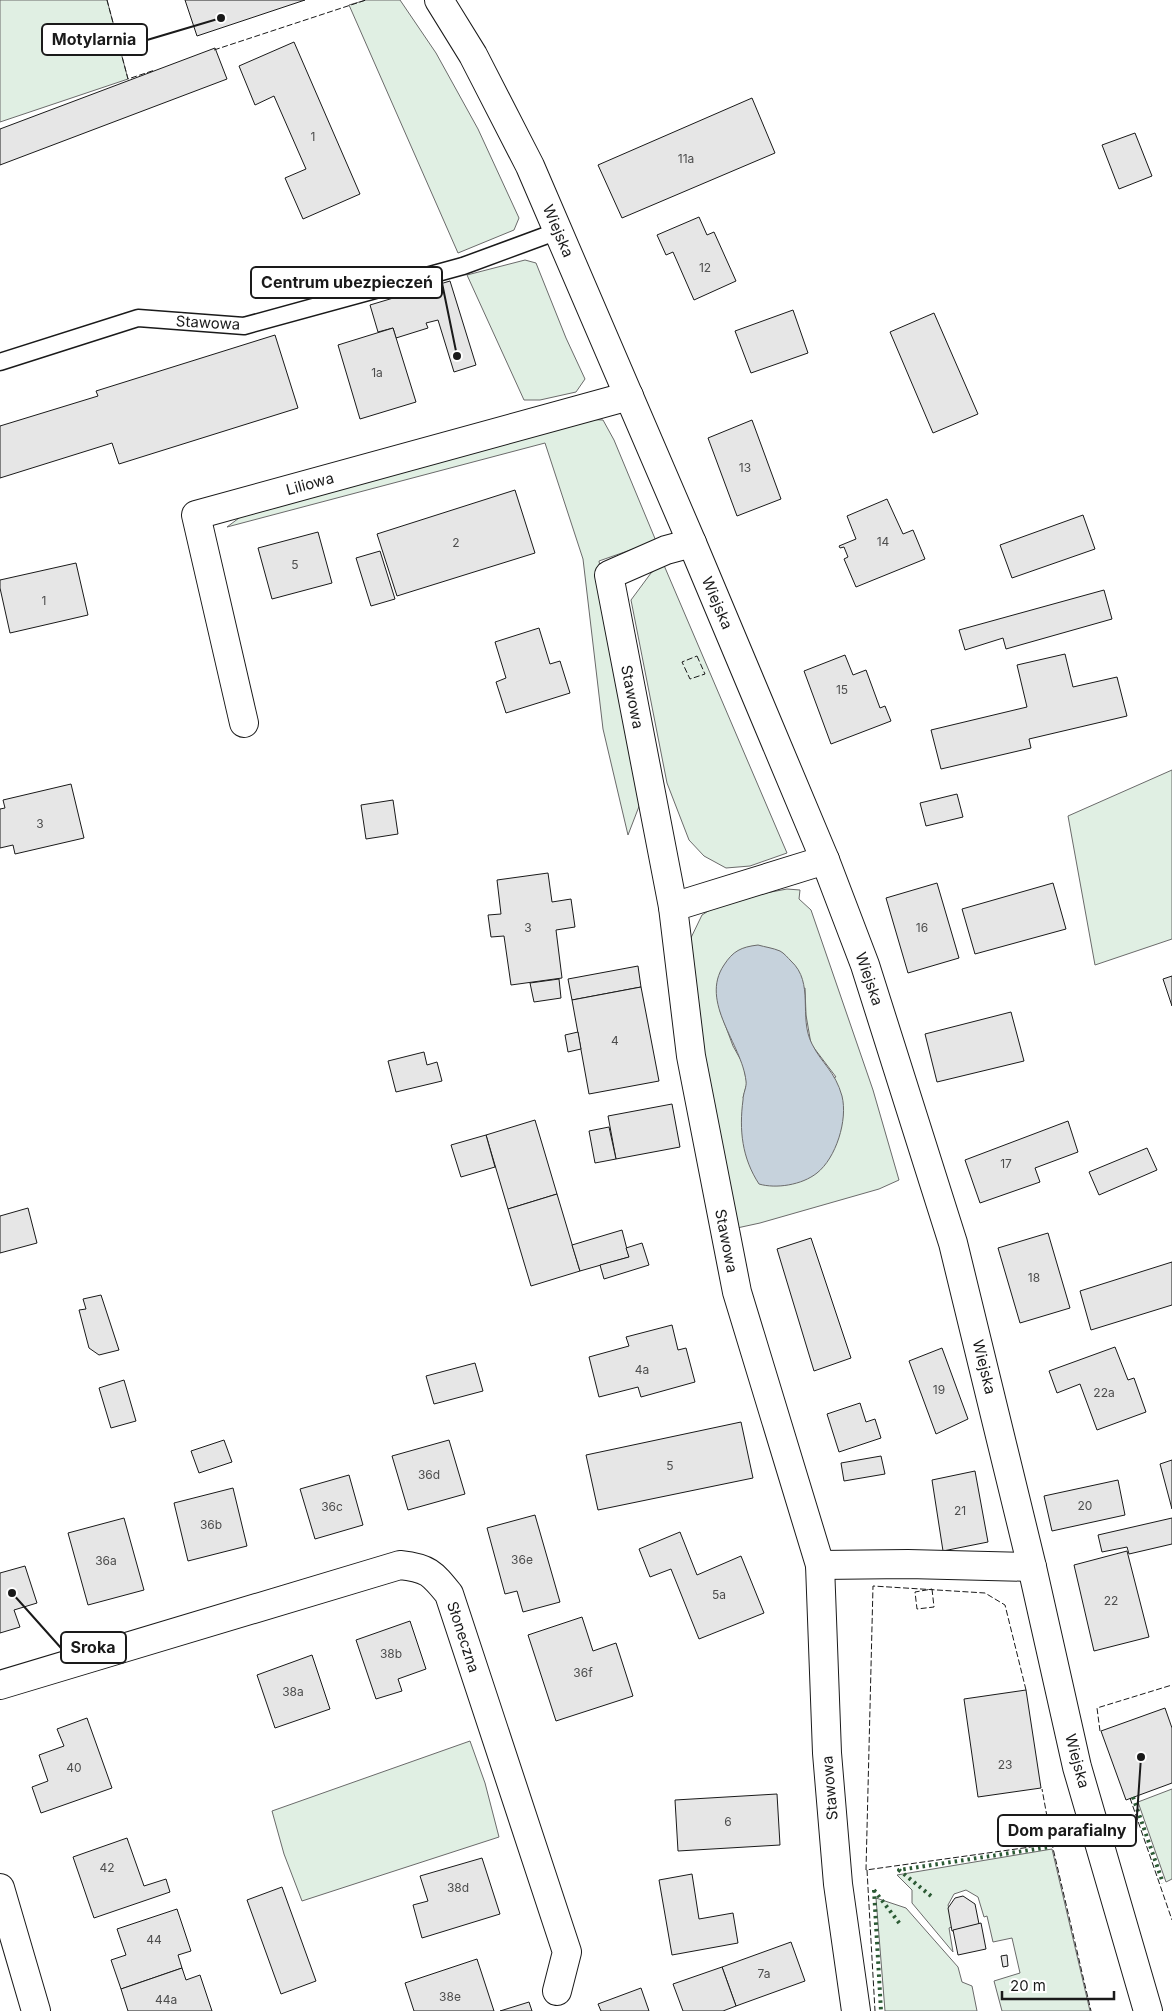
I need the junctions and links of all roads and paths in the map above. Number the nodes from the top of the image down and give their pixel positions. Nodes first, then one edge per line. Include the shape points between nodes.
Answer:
1 (439, 0) edge
2 (558, 231) junction
3 (0, 362) edge
4 (629, 396) junction
5 (692, 543) junction
6 (244, 722) dead end
7 (825, 860) junction
8 (673, 907) junction
9 (820, 1565) junction
10 (1032, 1567) junction
11 (0, 1685) edge
12 (0, 1888) edge
13 (557, 1991) dead end
14 (36, 2011) edge
15 (856, 2011) edge
16 (1148, 2011) edge

1 - 2 street, Wiejska via 473,54 530,166
2 - 3 lane, Stawowa via 463,266 244,326 138,318
2 - 4 street, Wiejska
4 - 5 street, Wiejska
4 - 6 street, Liliowa via 196,515
5 - 7 street, Wiejska
5 - 8 street, Stawowa via 666,550 608,575
7 - 8 street
7 - 10 street, Wiejska via 865,965 953,1243
8 - 9 street, Stawowa via 691,1056 737,1292
9 - 10 street
9 - 15 street, Stawowa via 828,1763 838,1884
10 - 16 street, Wiejska via 1077,1768
11 - 13 street, Słoneczna via 391,1567 419,1567 435,1576 449,1594 567,1952
12 - 14 street

